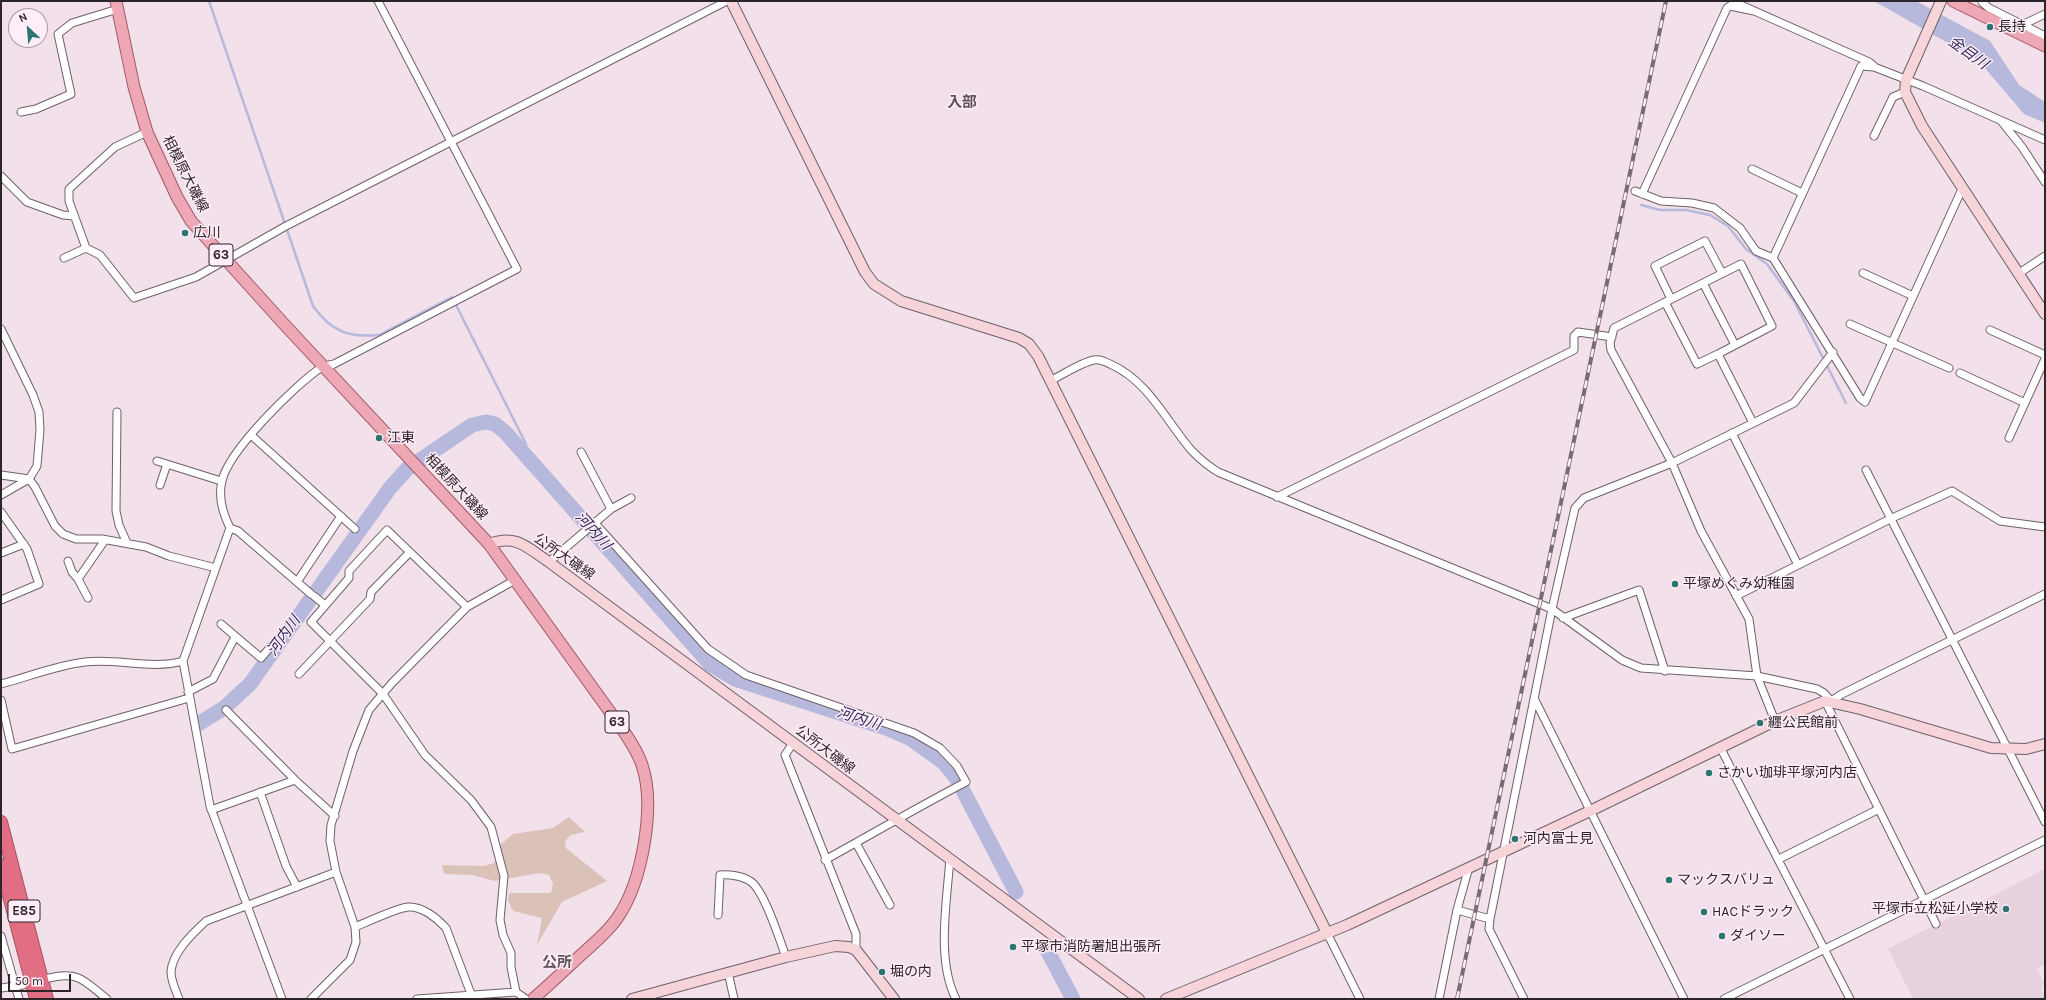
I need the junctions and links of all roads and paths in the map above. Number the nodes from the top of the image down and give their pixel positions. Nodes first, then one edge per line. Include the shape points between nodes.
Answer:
1 (378, 1) edge
2 (727, 1) edge
3 (731, 1) edge
4 (1732, 1) edge
5 (1941, 1) edge
6 (1952, 1) edge
7 (1983, 1) edge
8 (117, 5) edge
9 (1754, 11) junction
10 (2045, 14) edge
11 (2022, 25) junction
12 (2045, 36) edge
13 (2045, 46) edge
14 (1876, 67) junction
15 (1908, 77) junction
16 (1905, 92) junction
17 (21, 112) dead end
18 (2000, 120) junction
19 (147, 132) junction
20 (1874, 136) dead end
21 (2045, 140) edge
22 (451, 142) junction
23 (1752, 169) dead end
24 (1, 176) edge
25 (2045, 182) edge
26 (1962, 189) junction
27 (1802, 193) junction
28 (74, 216) junction
29 (86, 248) junction
30 (2045, 256) edge
31 (64, 258) dead end
32 (1773, 258) junction
33 (225, 260) junction
34 (1722, 273) junction
35 (1863, 273) dead end
36 (2018, 274) junction
37 (1703, 283) junction
38 (1913, 296) junction
39 (1668, 301) junction
40 (2045, 314) edge
41 (1850, 324) dead end
42 (1, 329) edge
43 (1990, 330) dead end
44 (1612, 337) junction
45 (4, 342) edge
46 (1892, 342) junction
47 (1735, 345) junction
48 (1833, 352) junction
49 (1718, 354) junction
50 (2045, 354) edge
51 (2045, 359) edge
52 (324, 366) junction
53 (1949, 368) dead end
54 (1960, 373) dead end
55 (1050, 381) junction
56 (2025, 403) junction
57 (117, 412) dead end
58 (1753, 423) junction
59 (1732, 433) junction
60 (251, 436) junction
61 (2009, 438) dead end
62 (581, 452) dead end
63 (157, 461) dead end
64 (1672, 463) junction
65 (167, 464) junction
66 (1866, 470) dead end
67 (1, 475) edge
68 (29, 479) junction
69 (221, 481) junction
70 (160, 485) dead end
71 (1, 495) edge
72 (1277, 497) junction
73 (631, 498) dead end
74 (611, 509) junction
75 (1, 512) edge
76 (341, 516) junction
77 (1890, 518) junction
78 (592, 525) junction
79 (2045, 527) edge
80 (230, 528) junction
81 (355, 530) dead end
82 (105, 540) junction
83 (127, 543) junction
84 (24, 544) junction
85 (489, 544) junction
86 (410, 552) junction
87 (1, 553) edge
88 (68, 561) dead end
89 (549, 562) junction
90 (1798, 565) junction
91 (216, 568) junction
92 (78, 579) junction
93 (515, 580) junction
94 (297, 582) junction
95 (2045, 594) edge
96 (1736, 596) junction
97 (88, 598) dead end
98 (1, 600) edge
99 (325, 605) junction
100 (466, 607) junction
101 (1552, 609) junction
102 (1563, 618) junction
103 (221, 624) dead end
104 (235, 636) junction
105 (1953, 638) junction
106 (330, 641) junction
107 (272, 646) dead end
108 (183, 661) junction
109 (1664, 671) junction
110 (299, 674) dead end
111 (1757, 676) junction
112 (1, 684) edge
113 (383, 694) junction
114 (189, 695) junction
115 (1, 700) edge
116 (1535, 700) junction
117 (1828, 701) junction
118 (226, 710) dead end
119 (1775, 721) junction
120 (793, 743) junction
121 (2045, 744) edge
122 (1721, 749) junction
123 (2008, 749) junction
124 (295, 780) junction
125 (260, 792) junction
126 (1879, 809) junction
127 (211, 810) junction
128 (1590, 812) junction
129 (335, 816) junction
130 (897, 821) junction
131 (1, 822) edge
132 (2045, 822) edge
133 (2045, 840) edge
134 (856, 843) junction
135 (1504, 851) junction
136 (950, 858) junction
137 (1779, 859) junction
138 (825, 860) junction
139 (1, 865) edge
140 (1469, 867) junction
141 (336, 872) junction
142 (297, 887) junction
143 (1924, 900) junction
144 (890, 905) dead end
145 (246, 906) junction
146 (1457, 910) junction
147 (718, 915) dead end
148 (1490, 919) junction
149 (1936, 924) dead end
150 (355, 927) junction
151 (1327, 933) junction
152 (1, 936) edge
153 (1825, 949) junction
154 (856, 950) junction
155 (786, 957) junction
156 (728, 972) junction
157 (49, 978) dead end
158 (19, 986) junction
159 (1, 988) edge
160 (516, 992) junction
161 (471, 994) junction
162 (19, 999) edge
163 (36, 999) edge
164 (47, 999) edge
165 (107, 999) edge
166 (179, 999) edge
167 (282, 999) edge
168 (311, 999) edge
169 (417, 999) edge
170 (526, 999) edge
171 (533, 999) edge
172 (632, 999) edge
173 (734, 999) edge
174 (894, 999) edge
175 (956, 999) edge
176 (1139, 999) edge
177 (1166, 999) edge
178 (1360, 999) edge
179 (1439, 999) edge
180 (1524, 999) edge
181 (1684, 999) edge
182 (1724, 999) edge
183 (1850, 999) edge

1 - 22 street
2 - 22 street
3 - 55 street via 865,272 874,284 901,301 1019,338 1029,344 1038,356
4 - 9 street
5 - 15 street
6 - 13 main road
7 - 11 street via 1989,8
8 - 17 street via 72,23 58,34 70,94 36,109
8 - 19 main road, 相模原大磯線 / 63 via 134,87
9 - 14 street via 1818,38
9 - 32 street via 1730,6 1727,8 1639,193 1661,201 1692,203 1714,208 1740,228 1756,251
10 - 11 street
11 - 12 street
14 - 15 street
14 - 27 street via 1861,66
15 - 16 street
15 - 18 street
16 - 20 street via 1893,97
16 - 26 street via 1922,126
18 - 21 street
18 - 25 street
19 - 28 street via 115,148 69,189 69,201
19 - 33 main road, 相模原大磯線 / 63 via 191,221
22 - 33 street
22 - 52 street via 517,269 334,364
23 - 27 street
24 - 28 street via 27,202 63,215
26 - 36 street
26 - 38 street
27 - 32 street
28 - 29 street
29 - 31 street
29 - 33 street via 100,255 134,298 196,277
30 - 36 street
32 - 48 street
33 - 52 main road, 相模原大磯線 / 63
34 - 37 street
34 - 39 street via 1705,242 1655,266
34 - 47 street via 1741,264 1772,326
35 - 38 street
36 - 40 street
37 - 39 street
37 - 47 street
38 - 46 street
39 - 44 street via 1614,328
39 - 49 street via 1697,364
41 - 46 street
42 - 45 street
43 - 50 street
44 - 64 street via 1611,350
44 - 72 street via 1578,332 1574,336 1574,350
45 - 68 street via 39,412 37,466
46 - 48 street via 1865,402 1860,398
46 - 53 street
47 - 49 street
48 - 58 street via 1794,403
49 - 58 street
51 - 56 street
52 - 60 street via 295,389
52 - 85 main road, 相模原大磯線 / 63
54 - 56 street
55 - 72 street via 1094,360 1102,360 1115,366 1133,376 1146,389 1192,450 1205,463 1218,472
55 - 151 street
56 - 61 street
57 - 83 street via 116,511
58 - 59 street
59 - 64 street
59 - 90 street
60 - 69 street via 228,464
60 - 76 street
62 - 74 street
63 - 65 street
64 - 96 street via 1701,531
64 - 101 street via 1584,498 1575,508
65 - 69 street
65 - 70 street
66 - 77 street
67 - 68 street
68 - 71 street
68 - 82 street via 55,526 63,534 76,539
69 - 80 street via 223,513
72 - 101 street
73 - 74 street
74 - 78 street
75 - 84 street
76 - 81 street
76 - 94 street
77 - 79 street via 1952,491 2000,521
77 - 90 street
77 - 105 street
78 - 89 street
78 - 130 street via 708,649 730,665 746,675 914,733 940,748 957,766 966,782
80 - 91 street
80 - 94 street via 238,531
82 - 83 street
82 - 92 street
83 - 91 street
84 - 87 street
84 - 98 street via 40,584
85 - 89 street, 公所大磯線 via 509,540 524,545
85 - 93 main road, 相模原大磯線 / 63
86 - 99 street via 387,530 349,571 349,578
86 - 100 street
86 - 106 street via 371,592 370,599
88 - 92 street
89 - 120 street, 公所大磯線
90 - 96 street
91 - 108 street
92 - 97 street
93 - 100 street
93 - 171 main road, 相模原大磯線 / 63 via 634,747 642,766 648,793 647,820 638,873 627,902 618,918 603,935
94 - 99 street
95 - 105 street
96 - 111 street via 1749,620
99 - 106 street via 311,622
100 - 113 street
101 - 102 street
101 - 116 street
102 - 109 street via 1622,660 1641,668
102 - 109 street via 1638,590
103 - 104 street
104 - 107 street via 261,658
104 - 114 street via 213,679
105 - 117 street
105 - 123 street
106 - 110 street
106 - 113 street
108 - 112 street via 171,664 84,662
108 - 114 street
109 - 111 street
111 - 117 street via 1817,689 1824,693
111 - 119 street
113 - 129 street via 369,710 353,751
113 - 160 street via 425,755 471,800 491,827 504,876 500,920 502,935 511,953
114 - 115 street via 12,749
114 - 127 street
116 - 128 street
116 - 135 street
117 - 119 street
117 - 123 street via 1991,748
117 - 126 street
118 - 124 street
119 - 122 street
120 - 130 street, 公所大磯線
120 - 138 street via 785,755
121 - 123 street via 2026,749
122 - 128 street
122 - 137 street
123 - 132 street
124 - 125 street
124 - 129 street
125 - 127 street
125 - 142 street via 286,866
126 - 137 street
126 - 143 street
127 - 145 street
128 - 135 street
128 - 181 street
129 - 141 street via 331,825 330,841
130 - 134 street
130 - 136 street, 公所大磯線
131 - 164 highway, E85
133 - 143 street
134 - 138 street
134 - 144 street
135 - 140 street
135 - 148 street
136 - 175 street via 946,957 948,979
136 - 176 street, 公所大磯線
137 - 153 street
138 - 154 street via 856,934
139 - 163 highway, E85
140 - 146 street
140 - 151 street
141 - 142 street
141 - 150 street
142 - 145 street
143 - 149 street
143 - 153 street
145 - 166 street via 206,921 176,956 171,972
145 - 167 street
146 - 148 street
146 - 179 street
147 - 155 street via 720,875 727,874 751,881 766,904
148 - 180 street via 1489,929
150 - 161 street via 407,907 417,908 438,919 446,928
150 - 168 street via 356,942 350,960
151 - 177 street
151 - 178 street
152 - 158 street
153 - 182 street
153 - 183 street
154 - 155 street via 835,946
154 - 174 street
155 - 156 street
156 - 172 street
156 - 173 street
157 - 165 street via 64,974 76,975
158 - 159 street
158 - 162 street
160 - 161 street
160 - 170 street
161 - 169 street

